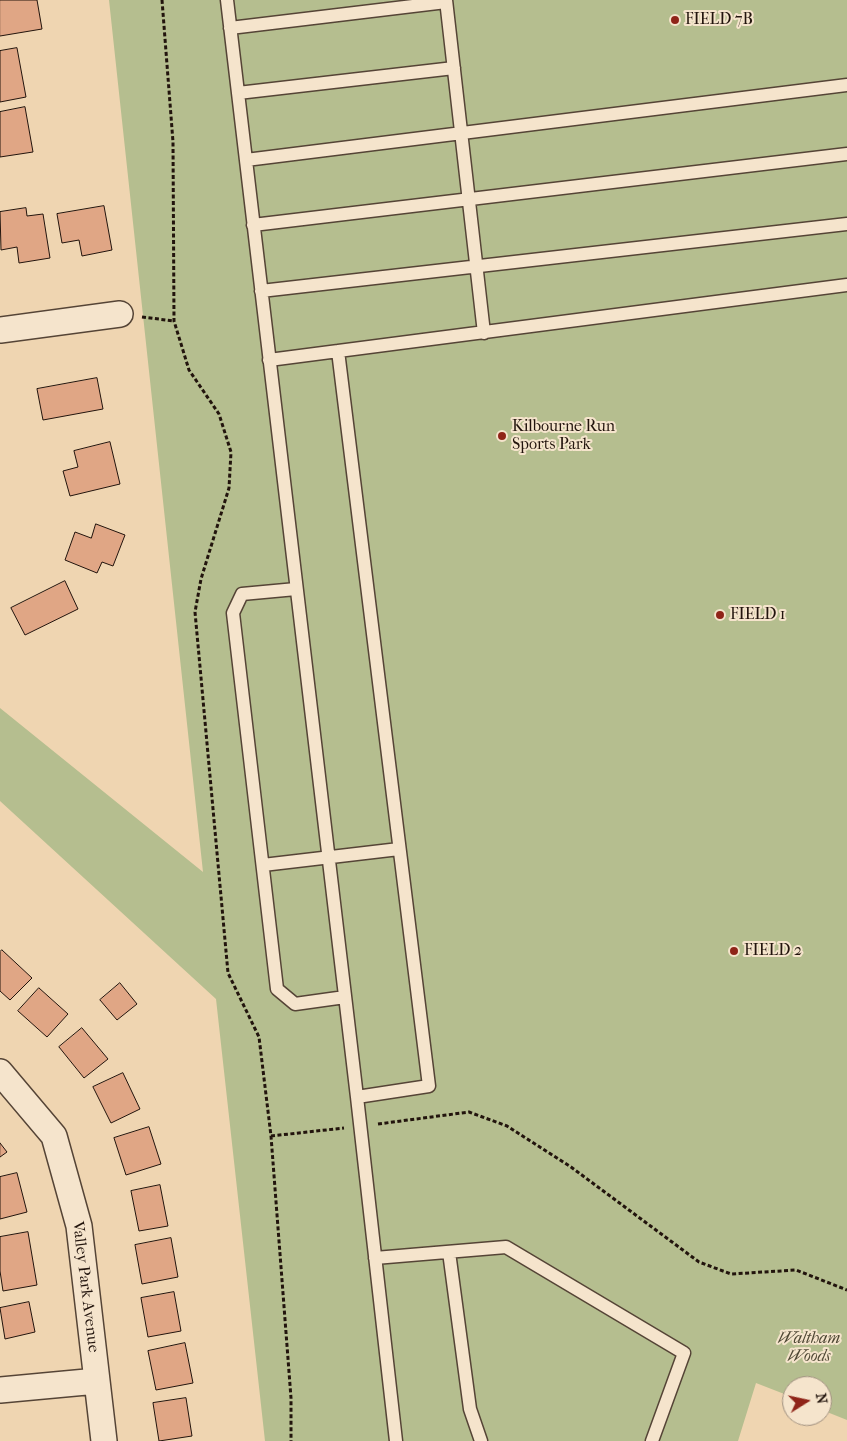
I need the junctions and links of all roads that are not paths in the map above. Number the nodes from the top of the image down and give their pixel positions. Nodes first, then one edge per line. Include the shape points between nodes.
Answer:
1 (227, 0) edge
2 (446, 1) edge
3 (230, 28) junction
4 (454, 68) junction
5 (847, 85) edge
6 (238, 93) junction
7 (462, 132) junction
8 (847, 154) edge
9 (246, 160) junction
10 (470, 199) junction
11 (847, 224) edge
12 (253, 225) junction
13 (477, 266) junction
14 (847, 286) edge
15 (261, 291) junction
16 (120, 314) road end
17 (0, 330) edge
18 (484, 333) junction
19 (338, 351) junction
20 (269, 360) junction
21 (296, 588) junction
22 (399, 849) junction
23 (328, 858) junction
24 (263, 865) junction
25 (345, 997) junction
26 (0, 1072) edge
27 (357, 1097) junction
28 (449, 1252) junction
29 (375, 1258) junction
30 (97, 1381) junction
31 (0, 1390) edge
32 (104, 1441) edge
33 (396, 1441) edge
34 (481, 1441) edge
35 (652, 1441) edge

1 - 3 lane
2 - 3 lane
2 - 4 lane
3 - 6 lane
4 - 6 lane
4 - 7 lane
5 - 7 lane
6 - 9 lane
7 - 9 lane
7 - 10 lane
8 - 10 lane
9 - 12 lane
10 - 12 lane
10 - 13 lane
11 - 13 lane
12 - 15 lane
13 - 15 lane
13 - 18 lane
14 - 18 lane
15 - 20 lane
16 - 17 street
18 - 19 lane
19 - 20 lane
19 - 22 lane
20 - 21 lane
21 - 23 lane
21 - 24 lane via 242,594 233,613
22 - 23 lane
22 - 27 lane via 429,1086
23 - 24 lane
23 - 25 lane
24 - 25 lane via 277,989 295,1004
25 - 27 lane
26 - 30 street, Valley Park Avenue via 54,1136 79,1226
27 - 29 lane
28 - 29 lane
28 - 34 lane via 470,1410
28 - 35 lane via 506,1247 684,1353
29 - 33 lane
30 - 31 street
30 - 32 street, Valley Park Avenue

